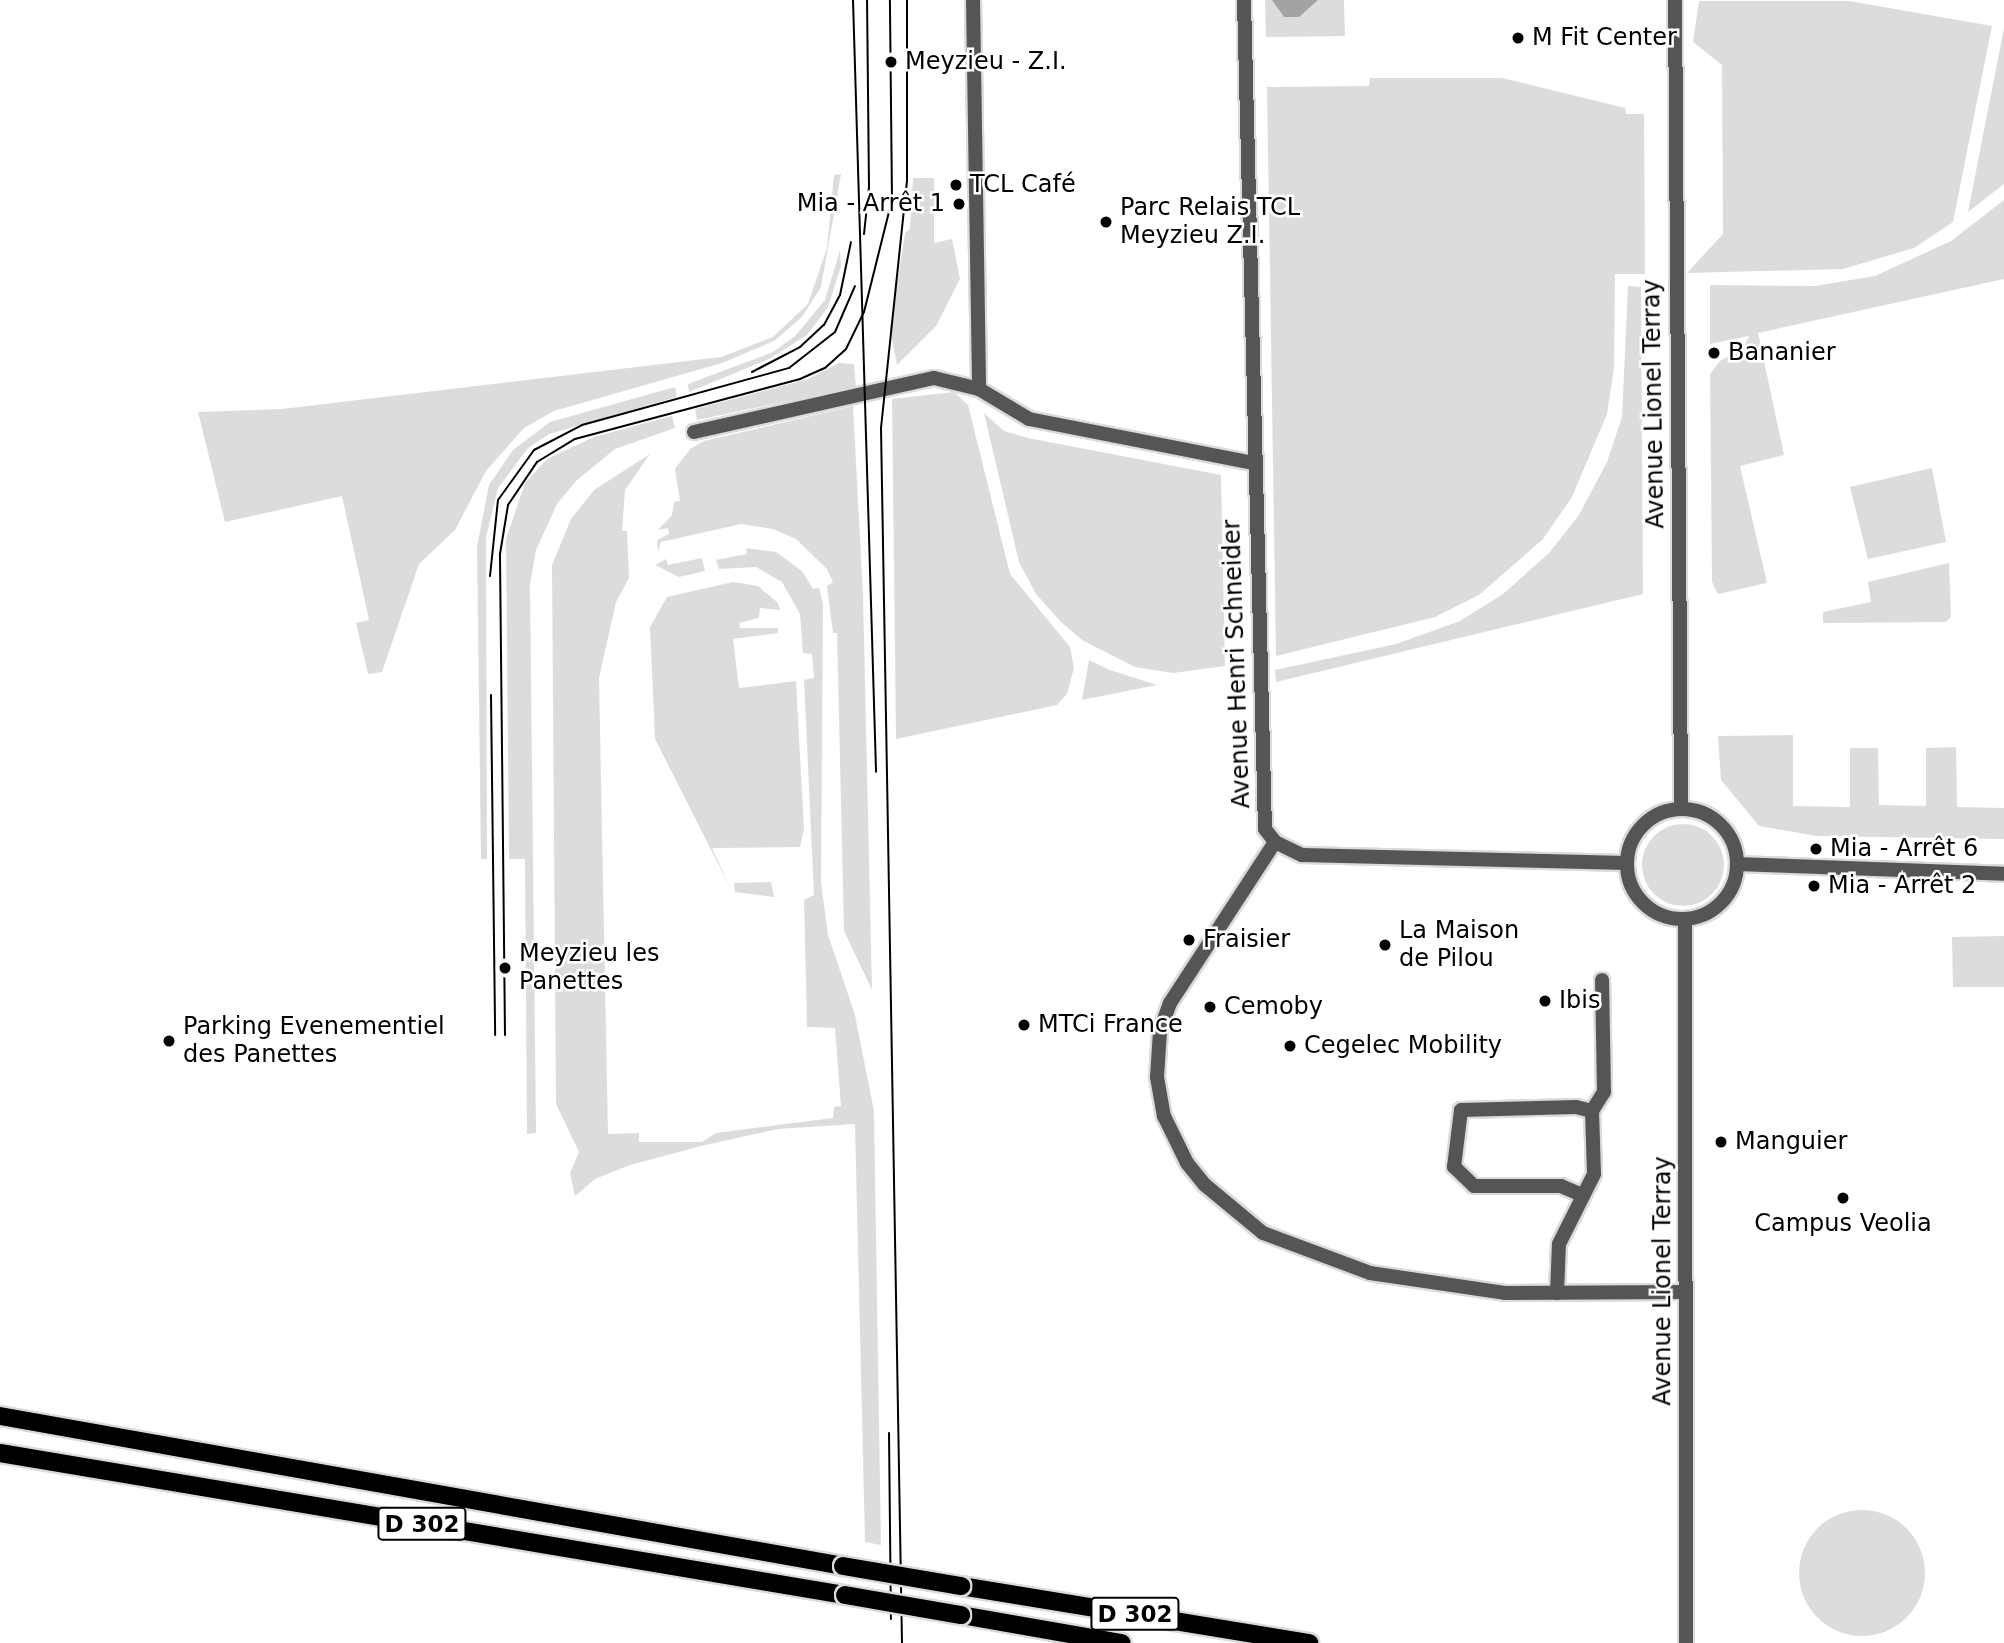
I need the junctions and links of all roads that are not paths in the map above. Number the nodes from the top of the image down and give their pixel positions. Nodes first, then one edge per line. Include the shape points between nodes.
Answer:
1 (973, 0) edge
2 (1244, 0) edge
3 (1675, 0) edge
4 (979, 389) junction
5 (694, 432) dead end
6 (1253, 463) junction
7 (1681, 808) junction
8 (1275, 842) junction
9 (1626, 863) junction
10 (1737, 864) junction
11 (2004, 874) edge
12 (1685, 920) junction
13 (1602, 980) dead end
14 (1592, 1111) junction
15 (1582, 1195) junction
16 (1686, 1292) junction
17 (1557, 1293) junction
18 (0, 1416) edge
19 (0, 1453) edge
20 (1122, 1643) edge
21 (1309, 1643) edge
22 (1686, 1643) edge

1 - 4 street
2 - 6 street, Avenue Henri Schneider
3 - 7 street, Avenue Lionel Terray
4 - 5 street via 934,379
4 - 6 street via 1029,419
6 - 8 street, Avenue Henri Schneider via 1261,797 1265,829
7 - 9 street via 1657,815 1638,830
7 - 10 street via 1715,819 1727,832
8 - 9 street via 1303,855
8 - 17 street via 1170,1003 1160,1031 1157,1077 1164,1116 1187,1163 1233,1212 1263,1233 1328,1261 1417,1282
9 - 12 street via 1637,897 1650,910
10 - 11 street
10 - 12 street via 1727,897 1701,916
12 - 16 street, Avenue Lionel Terray
13 - 14 street via 1604,1092
14 - 15 street via 1594,1174
14 - 15 street via 1576,1107 1461,1110 1454,1167 1474,1186 1561,1186
15 - 17 street via 1559,1244
16 - 17 street
16 - 22 street, Avenue Lionel Terray
18 - 21 main road, D 302, bridge via 843,1566
19 - 20 main road, D 302, bridge

